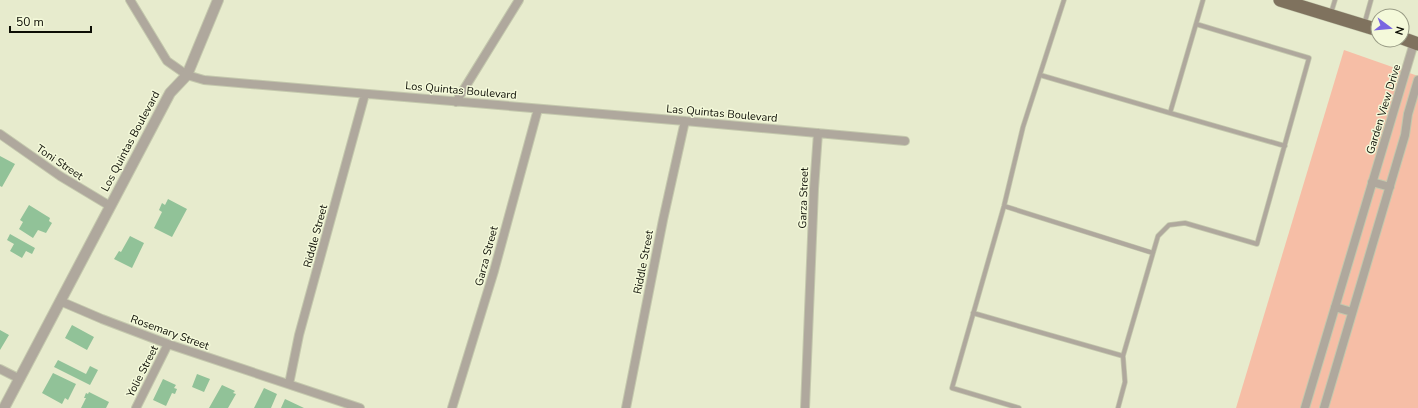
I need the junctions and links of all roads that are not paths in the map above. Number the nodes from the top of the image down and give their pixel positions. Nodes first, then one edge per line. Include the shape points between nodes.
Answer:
1 (130, 0) edge
2 (218, 0) edge
3 (519, 0) edge
4 (1064, 0) edge
5 (1203, 0) edge
6 (1280, 0) edge
7 (1335, 0) edge
8 (1371, 0) edge
9 (1331, 15) junction
10 (1196, 24) junction
11 (1364, 25) junction
12 (1370, 27) edge
13 (1416, 44) edge
14 (187, 75) junction
15 (1040, 75) junction
16 (1418, 80) edge
17 (365, 94) junction
18 (456, 102) junction
19 (538, 109) junction
20 (1170, 113) junction
21 (685, 121) junction
22 (818, 133) junction
23 (0, 134) edge
24 (904, 141) dead end
25 (1285, 146) junction
26 (1372, 182) junction
27 (1390, 187) junction
28 (110, 206) junction
29 (1004, 206) junction
30 (1153, 253) junction
31 (60, 301) junction
32 (1335, 307) junction
33 (1352, 312) junction
34 (973, 313) junction
35 (168, 344) junction
36 (1124, 356) junction
37 (0, 369) edge
38 (20, 379) junction
39 (289, 384) junction
40 (338, 405) edge
41 (4, 408) edge
42 (136, 408) edge
43 (360, 408) edge
44 (452, 408) edge
45 (626, 408) edge
46 (805, 408) edge
47 (1019, 408) edge
48 (1118, 408) edge
49 (1305, 408) edge
50 (1324, 408) edge

1 - 14 street via 167,61
2 - 14 street
3 - 18 street
4 - 15 lane
5 - 10 lane
6 - 9 main road
7 - 9 lane
8 - 11 lane
9 - 11 main road
10 - 20 lane
10 - 25 lane via 1310,58
11 - 12 main road
13 - 26 street, Garden View Drive
14 - 17 street, Los Quintas Boulevard via 204,80
14 - 28 street, Los Quintas Boulevard via 170,93
15 - 20 lane
15 - 29 lane via 1023,127
16 - 27 street
17 - 18 street, Los Quintas Boulevard
17 - 39 street, Riddle Street
18 - 19 street, Los Quintas Boulevard
19 - 21 street, Las Quintas Boulevard
19 - 44 street, Garza Street via 494,271
20 - 25 lane
21 - 22 street, Las Quintas Boulevard
21 - 45 street, Riddle Street via 662,220
22 - 24 street, Las Quintas Boulevard
22 - 46 street, Garza Street
23 - 28 street, Toni Street via 60,176
25 - 30 lane via 1257,244 1185,223 1169,225 1158,236
26 - 27 street
26 - 32 street, Garden View Drive
27 - 33 street
28 - 31 street, Los Quintas Boulevard
29 - 30 lane
29 - 34 lane
30 - 36 lane
31 - 35 street, Rosemary Street
31 - 38 street, Los Quintas Boulevard
32 - 33 street
32 - 49 street, Garden View Drive
33 - 50 street
34 - 36 lane
34 - 47 lane via 952,388
35 - 39 street, Rosemary Street
35 - 42 street, Yolie Street
36 - 48 lane via 1125,382
37 - 38 street
38 - 41 street, Los Quintas Boulevard
39 - 40 street, Rosemary Street
40 - 43 street, Rosemary Street

